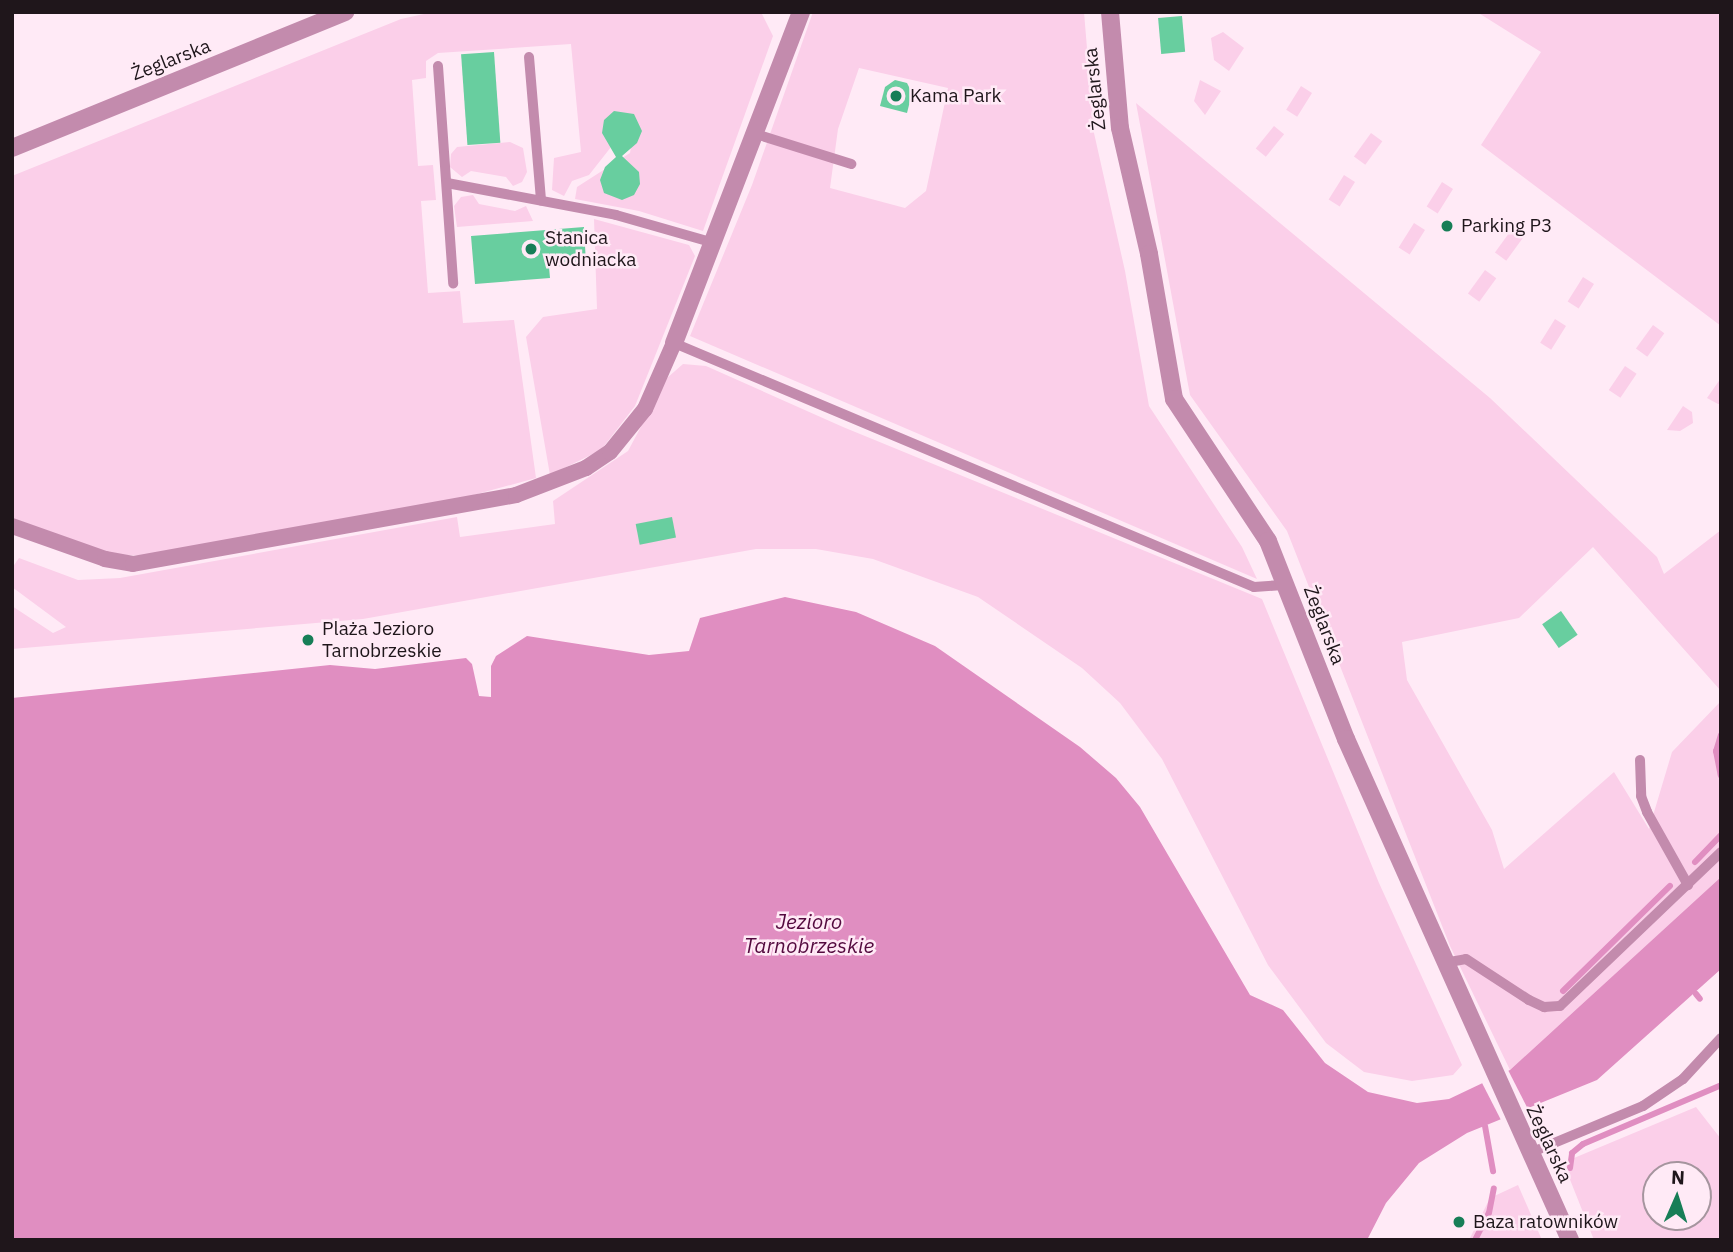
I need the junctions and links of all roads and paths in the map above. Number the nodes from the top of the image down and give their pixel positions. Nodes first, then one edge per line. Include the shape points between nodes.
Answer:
1 (345, 12) edge
2 (801, 12) edge
3 (1110, 12) edge
4 (528, 57) dead end
5 (438, 66) dead end
6 (756, 134) junction
7 (12, 148) edge
8 (851, 164) dead end
9 (447, 183) junction
10 (541, 200) junction
11 (714, 243) junction
12 (453, 283) dead end
13 (674, 343) junction
14 (12, 526) edge
15 (1286, 585) junction
16 (1640, 761) dead end
17 (1721, 852) edge
18 (1688, 885) junction
19 (1444, 963) junction
20 (1721, 1038) edge
21 (1530, 1153) junction
22 (1570, 1240) edge

1 - 7 street, Żeglarska
2 - 6 street
3 - 15 street, Żeglarska via 1119,128 1149,254 1174,399 1248,507
4 - 10 lane
5 - 9 lane
6 - 8 lane
6 - 11 street
9 - 10 lane
9 - 12 lane
10 - 11 lane
11 - 13 street
13 - 14 street via 645,408 610,452 586,468 544,485 451,509 134,564 105,559
13 - 15 lane via 1254,587
15 - 19 street, Żeglarska via 1346,739
16 - 18 lane via 1643,804
17 - 18 lane
18 - 19 lane via 1560,1006 1544,1007 1529,1000 1466,959
19 - 21 street, Żeglarska
20 - 21 lane via 1683,1079 1643,1106
21 - 22 street, Żeglarska

